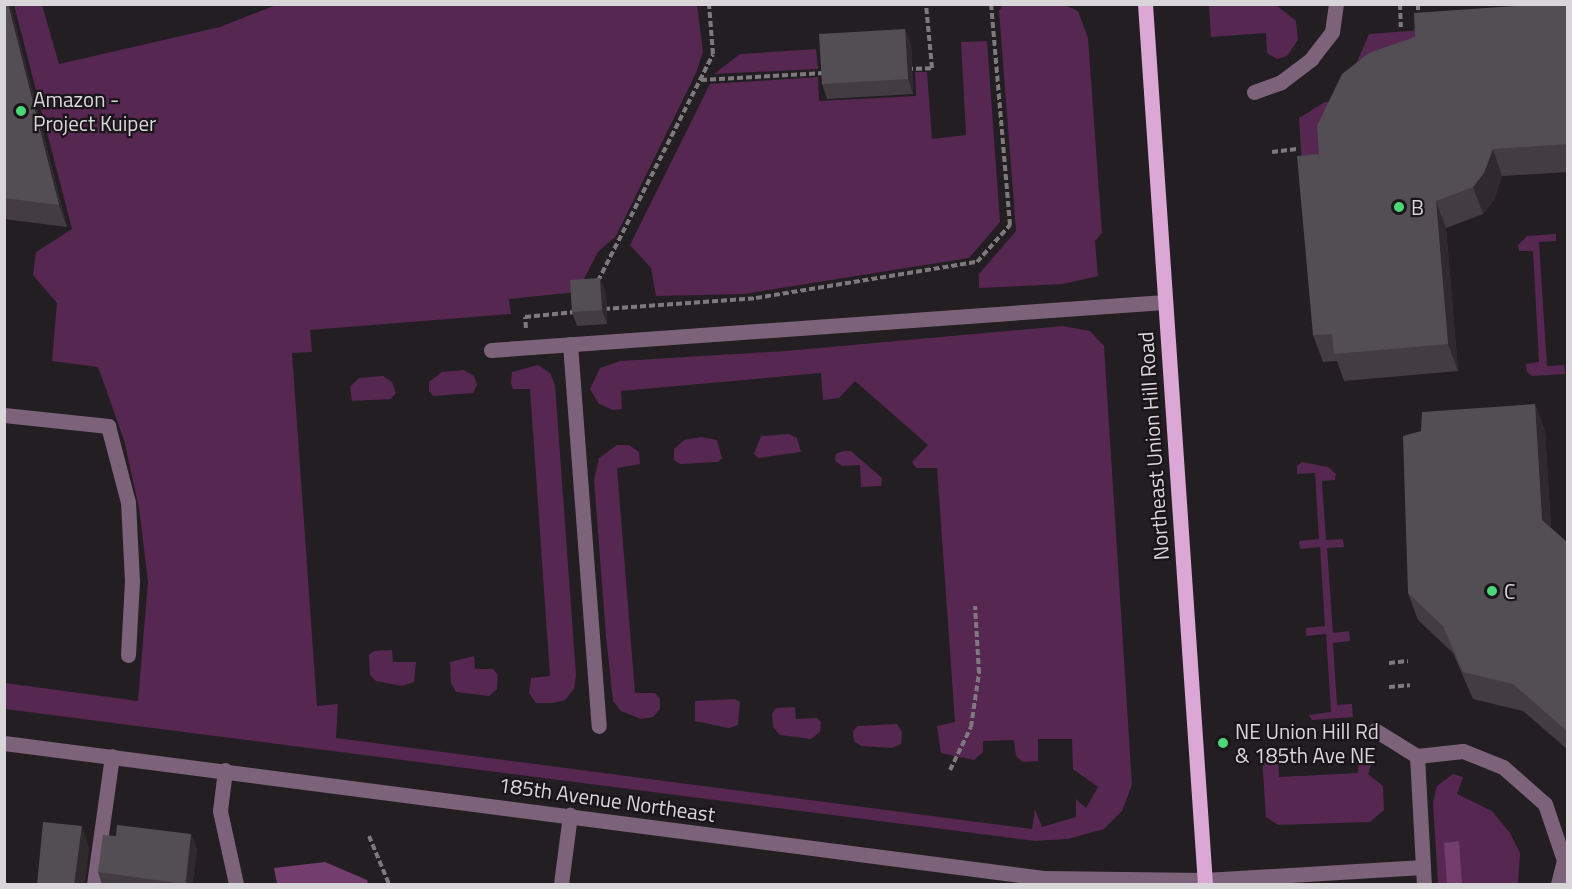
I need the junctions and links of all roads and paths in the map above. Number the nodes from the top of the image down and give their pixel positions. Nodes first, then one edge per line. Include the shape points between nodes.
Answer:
1 (709, 4) edge
2 (926, 4) edge
3 (991, 4) edge
4 (1145, 4) edge
5 (1336, 4) edge
6 (1400, 4) edge
7 (1418, 4) edge
8 (1418, 26) edge
9 (1401, 27) dead end
10 (897, 70) edge
11 (828, 73) edge
12 (700, 80) junction
13 (1254, 92) dead end
14 (1297, 149) dead end
15 (1272, 152) dead end
16 (595, 286) edge
17 (1164, 302) junction
18 (602, 309) edge
19 (579, 311) edge
20 (570, 344) junction
21 (528, 347) junction
22 (491, 350) dead end
23 (4, 415) edge
24 (975, 606) dead end
25 (128, 655) dead end
26 (1408, 661) dead end
27 (1389, 663) dead end
28 (1410, 685) dead end
29 (1389, 687) dead end
30 (599, 726) dead end
31 (1375, 730) dead end
32 (4, 743) edge
33 (112, 756) junction
34 (1417, 756) junction
35 (225, 770) junction
36 (950, 770) dead end
37 (570, 815) junction
38 (369, 836) dead end
39 (1424, 867) junction
40 (1205, 882) edge
41 (94, 885) edge
42 (236, 885) edge
43 (389, 885) edge
44 (561, 885) edge
45 (1425, 885) edge
46 (1558, 885) edge

1 - 12 path via 713,54
2 - 10 path via 932,68
3 - 18 path via 1010,225 977,262 756,298
4 - 17 main road, Northeast Union Hill Road
5 - 13 street via 1332,32 1311,59 1281,82
6 - 9 path
7 - 8 path
11 - 12 path
12 - 16 path
14 - 15 path
17 - 20 street
17 - 40 main road, Northeast Union Hill Road
19 - 21 path via 525,317
20 - 21 street
20 - 30 street
21 - 22 street
23 - 25 street via 108,426 128,502 132,581
24 - 36 path via 979,673 971,727
26 - 27 path
28 - 29 path
31 - 34 street
32 - 33 street, 185th Avenue Northeast
33 - 35 street, 185th Avenue Northeast
33 - 41 street
34 - 39 street
34 - 46 street via 1463,751 1503,767 1545,804 1564,860
35 - 37 street, 185th Avenue Northeast
35 - 42 street via 220,811
37 - 40 street, 185th Avenue Northeast via 1043,878
37 - 44 street
38 - 43 path
39 - 40 street, 185th Avenue Northeast
39 - 45 street

